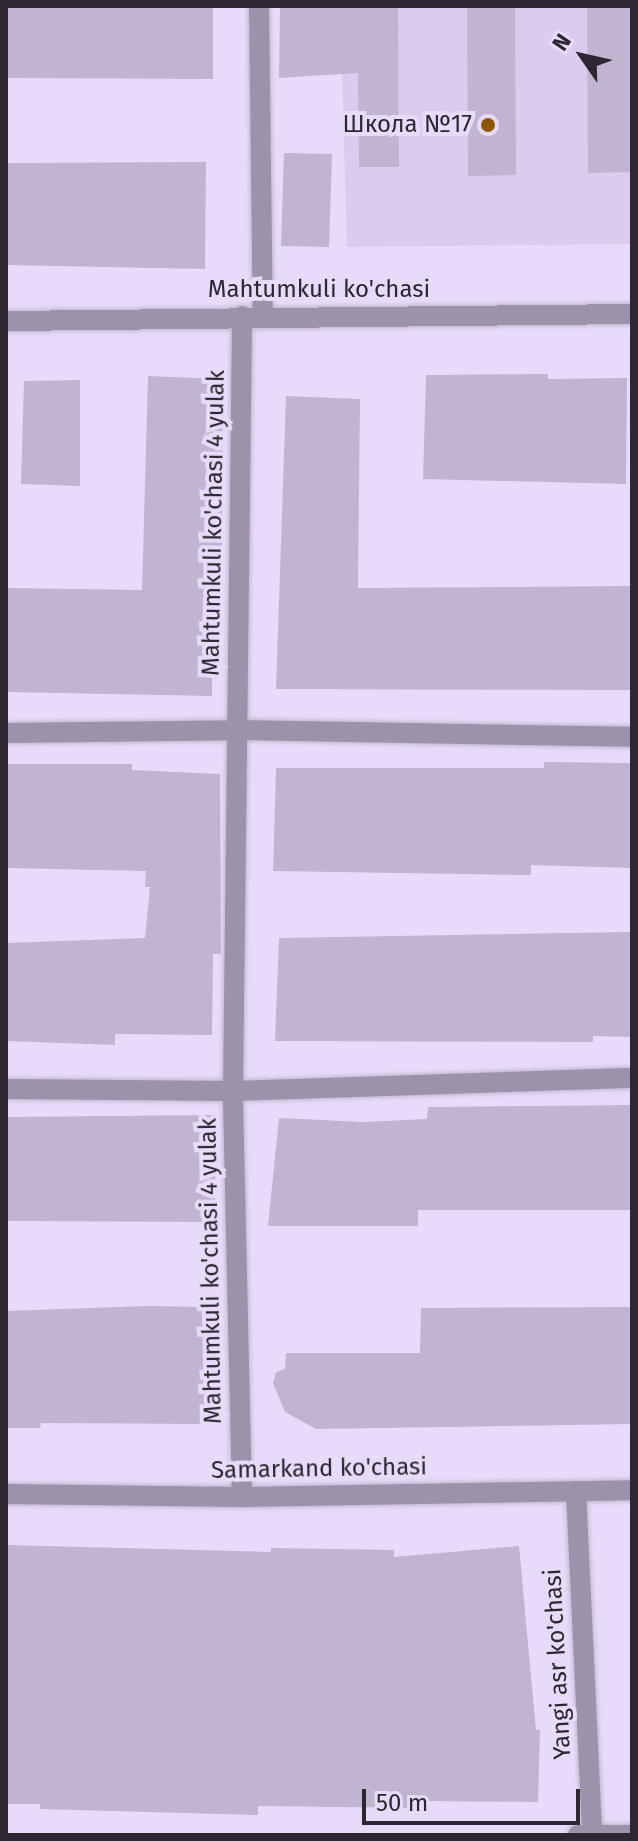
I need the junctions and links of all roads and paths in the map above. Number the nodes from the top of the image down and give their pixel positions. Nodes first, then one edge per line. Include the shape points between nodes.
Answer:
1 (259, 6) edge
2 (632, 314) edge
3 (252, 316) junction
4 (6, 321) edge
5 (238, 730) junction
6 (6, 733) edge
7 (630, 737) dead end
8 (628, 1078) dead end
9 (6, 1089) edge
10 (233, 1091) junction
11 (632, 1490) edge
12 (576, 1491) junction
13 (6, 1494) edge
14 (242, 1497) junction
15 (578, 1835) edge
16 (592, 1835) edge
17 (632, 1835) edge

1 - 3 street, Mahtumkuli ko'chasi 4 yulak
2 - 3 street, Mahtumkuli ko'chasi
3 - 4 street, Mahtumkuli ko'chasi
3 - 5 street, Mahtumkuli ko'chasi 4 yulak
5 - 6 street
5 - 7 street
5 - 10 street, Mahtumkuli ko'chasi 4 yulak
8 - 10 street, Mahtumkuli ko'chasi 4 yulak
9 - 10 street, Mahtumkuli ko'chasi 4 yulak
10 - 14 street, Mahtumkuli ko'chasi 4 yulak
11 - 12 street, Samarkand ko'chasi
12 - 14 street, Samarkand ko'chasi
12 - 16 street, Yangi asr ko'chasi
13 - 14 street, Samarkand ko'chasi
15 - 16 street
16 - 17 street

